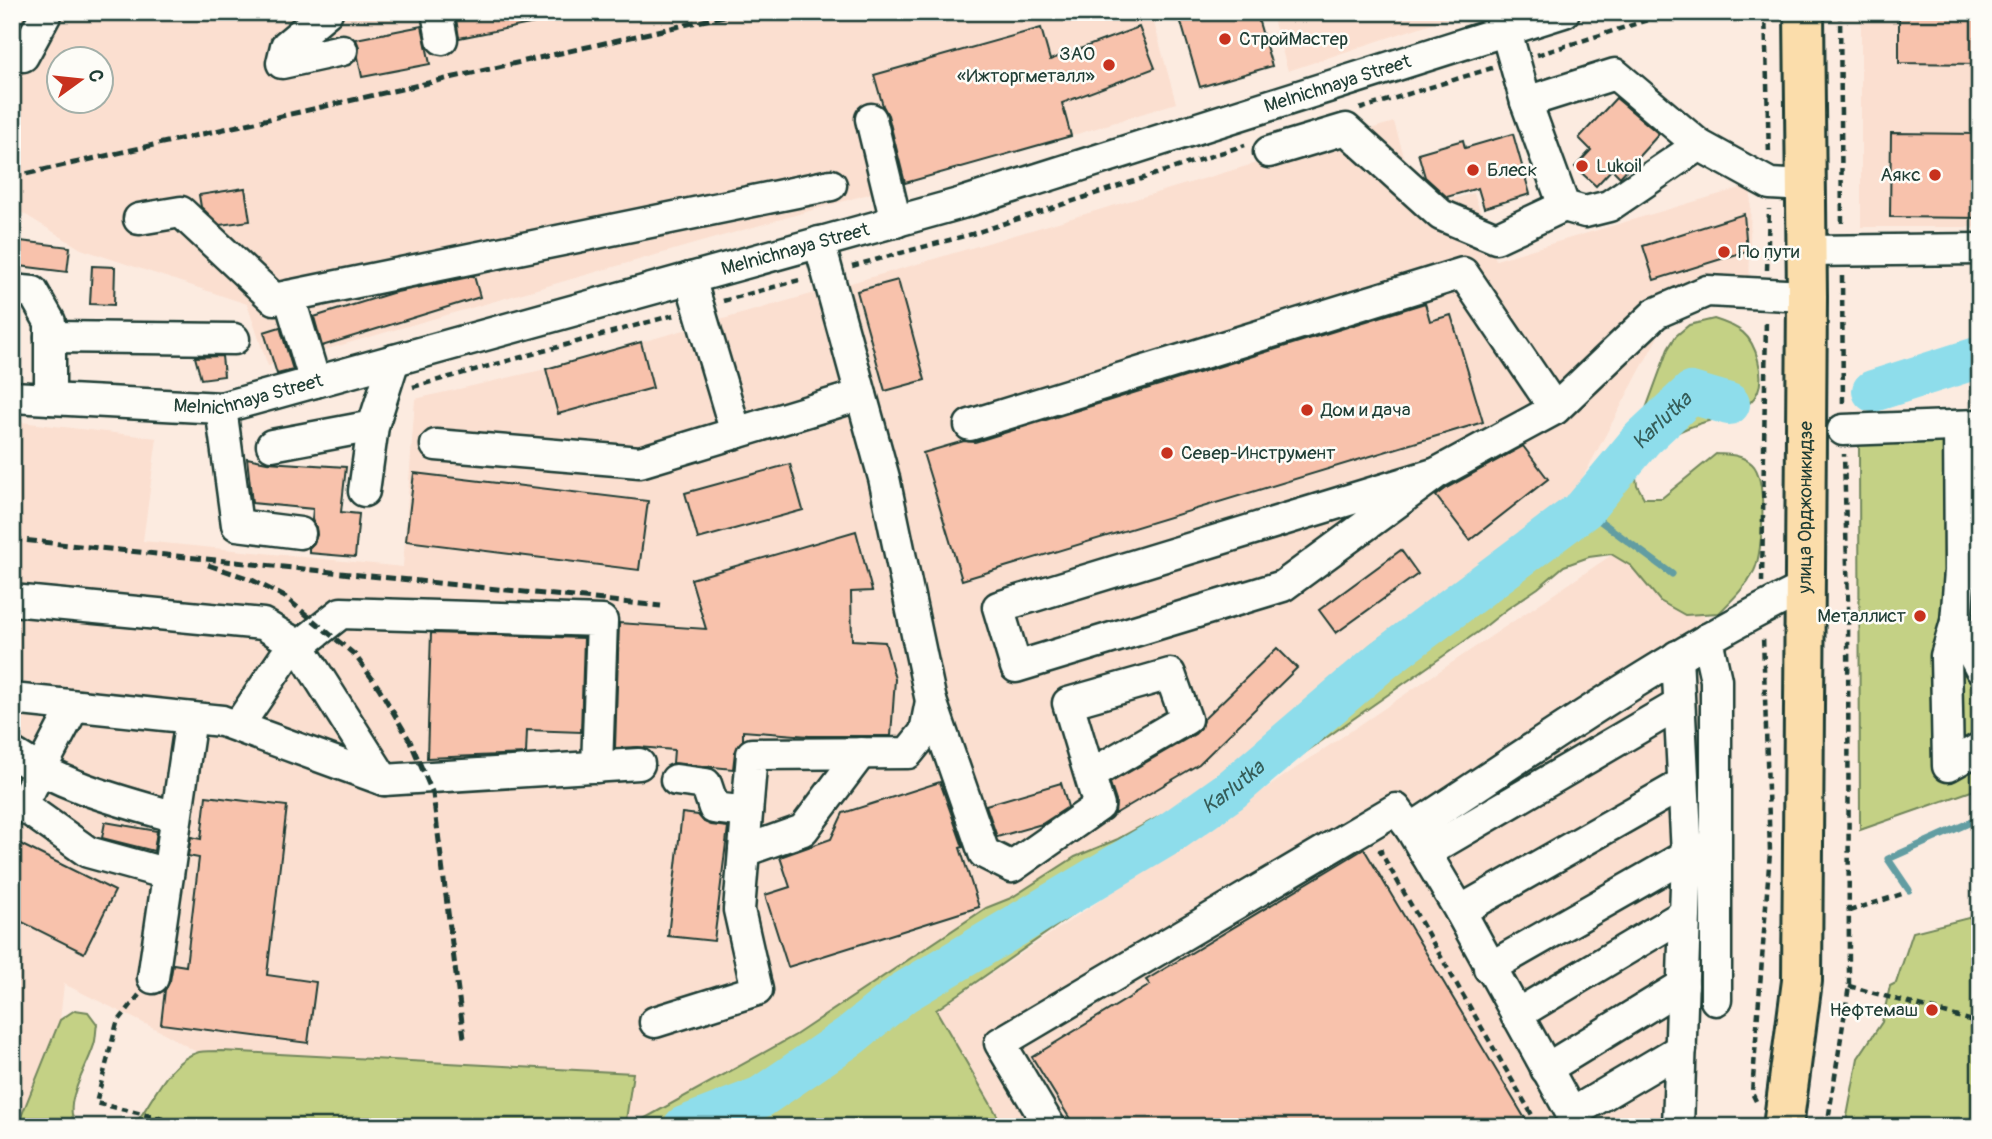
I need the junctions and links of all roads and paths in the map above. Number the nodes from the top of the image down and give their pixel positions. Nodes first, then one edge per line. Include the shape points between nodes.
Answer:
1 (47, 12) edge
2 (327, 12) edge
3 (1564, 12) edge
4 (1765, 12) edge
5 (1804, 12) edge
6 (1840, 12) edge
7 (1506, 31) junction
8 (342, 50) dead end
9 (23, 56) dead end
10 (1526, 102) junction
11 (871, 119) dead end
12 (1699, 145) junction
13 (1269, 152) dead end
14 (831, 184) dead end
15 (1788, 185) junction
16 (1564, 206) junction
17 (139, 219) dead end
18 (896, 222) junction
19 (819, 242) junction
20 (1980, 249) edge
21 (1824, 251) junction
22 (690, 278) junction
23 (12, 290) edge
24 (1766, 295) junction
25 (289, 296) junction
26 (1807, 296) junction
27 (50, 337) junction
28 (234, 339) dead end
29 (394, 360) junction
30 (315, 382) junction
31 (861, 395) junction
32 (12, 397) edge
33 (50, 399) junction
34 (221, 408) junction
35 (1555, 409) junction
36 (970, 425) dead end
37 (373, 426) junction
38 (1970, 426) edge
39 (1843, 430) junction
40 (736, 433) junction
41 (272, 445) dead end
42 (436, 445) dead end
43 (1437, 472) junction
44 (364, 491) dead end
45 (300, 533) dead end
46 (1806, 587) junction
47 (12, 600) edge
48 (1762, 608) junction
49 (1956, 622) junction
50 (1707, 639) junction
51 (299, 646) junction
52 (1677, 656) junction
53 (1980, 668) edge
54 (12, 699) edge
55 (931, 701) junction
56 (1678, 705) junction
57 (75, 706) junction
58 (191, 718) junction
59 (238, 726) junction
60 (1980, 748) edge
61 (12, 753) edge
62 (861, 754) junction
63 (639, 764) dead end
64 (597, 766) junction
65 (40, 771) junction
66 (1090, 775) dead end
67 (384, 780) junction
68 (676, 780) dead end
69 (1683, 783) junction
70 (17, 804) edge
71 (747, 812) junction
72 (176, 817) junction
73 (1418, 841) junction
74 (744, 851) junction
75 (1687, 855) junction
76 (168, 874) junction
77 (1902, 894) dead end
78 (1460, 911) junction
79 (1849, 911) junction
80 (1685, 914) junction
81 (1489, 968) junction
82 (153, 978) joint
83 (1683, 985) junction
84 (1849, 986) junction
85 (1716, 1000) dead end
86 (1516, 1015) junction
87 (654, 1022) dead end
88 (1980, 1023) edge
89 (1681, 1049) junction
90 (1546, 1069) junction
91 (1752, 1094) dead end
92 (1575, 1120) edge
93 (1672, 1123) edge
94 (197, 1127) edge
95 (1050, 1127) edge
96 (1539, 1127) edge
97 (1783, 1127) edge
98 (1826, 1127) edge

1 - 9 street
2 - 8 street via 285,46 282,63
3 - 7 street, Melnichnaya Street
4 - 15 path
5 - 15 main road, улица Орджоникидзе
6 - 21 path
7 - 10 street
7 - 18 street, Melnichnaya Street
10 - 12 street via 1615,74
10 - 16 street
11 - 18 street
12 - 15 street
12 - 16 street via 1609,206 1585,212
13 - 16 street via 1346,129 1441,215 1496,238
14 - 25 street
15 - 21 main road, улица Орджоникидзе
15 - 24 path
17 - 25 street via 181,212 274,299
18 - 19 street, Melnichnaya Street
19 - 22 street, Melnichnaya Street
19 - 31 street
20 - 21 street
21 - 26 main road, улица Орджоникидзе
21 - 39 path
22 - 29 street, Melnichnaya Street
22 - 40 street
23 - 27 street via 33,292 50,322
24 - 26 street
24 - 35 street via 1707,291 1656,313
24 - 48 path
25 - 30 street
26 - 46 main road, улица Орджоникидзе
27 - 28 street
27 - 33 street
29 - 30 street, Melnichnaya Street
29 - 37 street
30 - 34 street, Melnichnaya Street
31 - 40 street
31 - 55 street via 884,478
32 - 33 street, Melnichnaya Street
33 - 34 street, Melnichnaya Street
34 - 45 street via 237,525
35 - 36 street via 1463,273
35 - 43 street
37 - 41 street
37 - 44 street
38 - 39 street
38 - 49 street
39 - 79 path
40 - 42 street via 640,462
43 - 43 street via 998,607 1016,667 1283,586
46 - 48 street
46 - 97 main road, улица Орджоникидзе via 1802,981
47 - 51 street via 263,624
48 - 50 street
48 - 91 path via 1770,852
49 - 53 street
49 - 60 street via 1947,656 1948,766
50 - 52 street
50 - 85 street via 1716,680
51 - 59 street via 284,658
51 - 64 street via 341,612 602,621
51 - 67 street
52 - 56 street
52 - 73 street
54 - 57 street
55 - 62 street via 925,732 908,753
55 - 66 street via 984,853 1012,867 1100,806
56 - 69 street
56 - 73 street
57 - 58 street
57 - 65 street
58 - 59 street
58 - 72 street
59 - 67 street
61 - 65 street
62 - 71 street via 752,754
62 - 74 street via 803,830
63 - 64 street
64 - 67 street
65 - 70 street
65 - 72 street via 79,789
68 - 71 street via 706,784 714,808
69 - 75 street
69 - 78 street
70 - 76 street via 88,852
71 - 74 street
72 - 76 street
73 - 78 street
73 - 95 street via 1396,809 1000,1043
73 - 96 path via 1380,851
74 - 87 street via 738,910 757,990
75 - 80 street
75 - 81 street
76 - 82 street
77 - 79 path
78 - 81 street
79 - 84 path
80 - 83 street
80 - 86 street
81 - 86 street
82 - 94 path via 117,1023 96,1103
83 - 89 street
83 - 90 street
84 - 88 path
84 - 98 path
86 - 90 street
89 - 92 street
89 - 93 street
90 - 92 street

